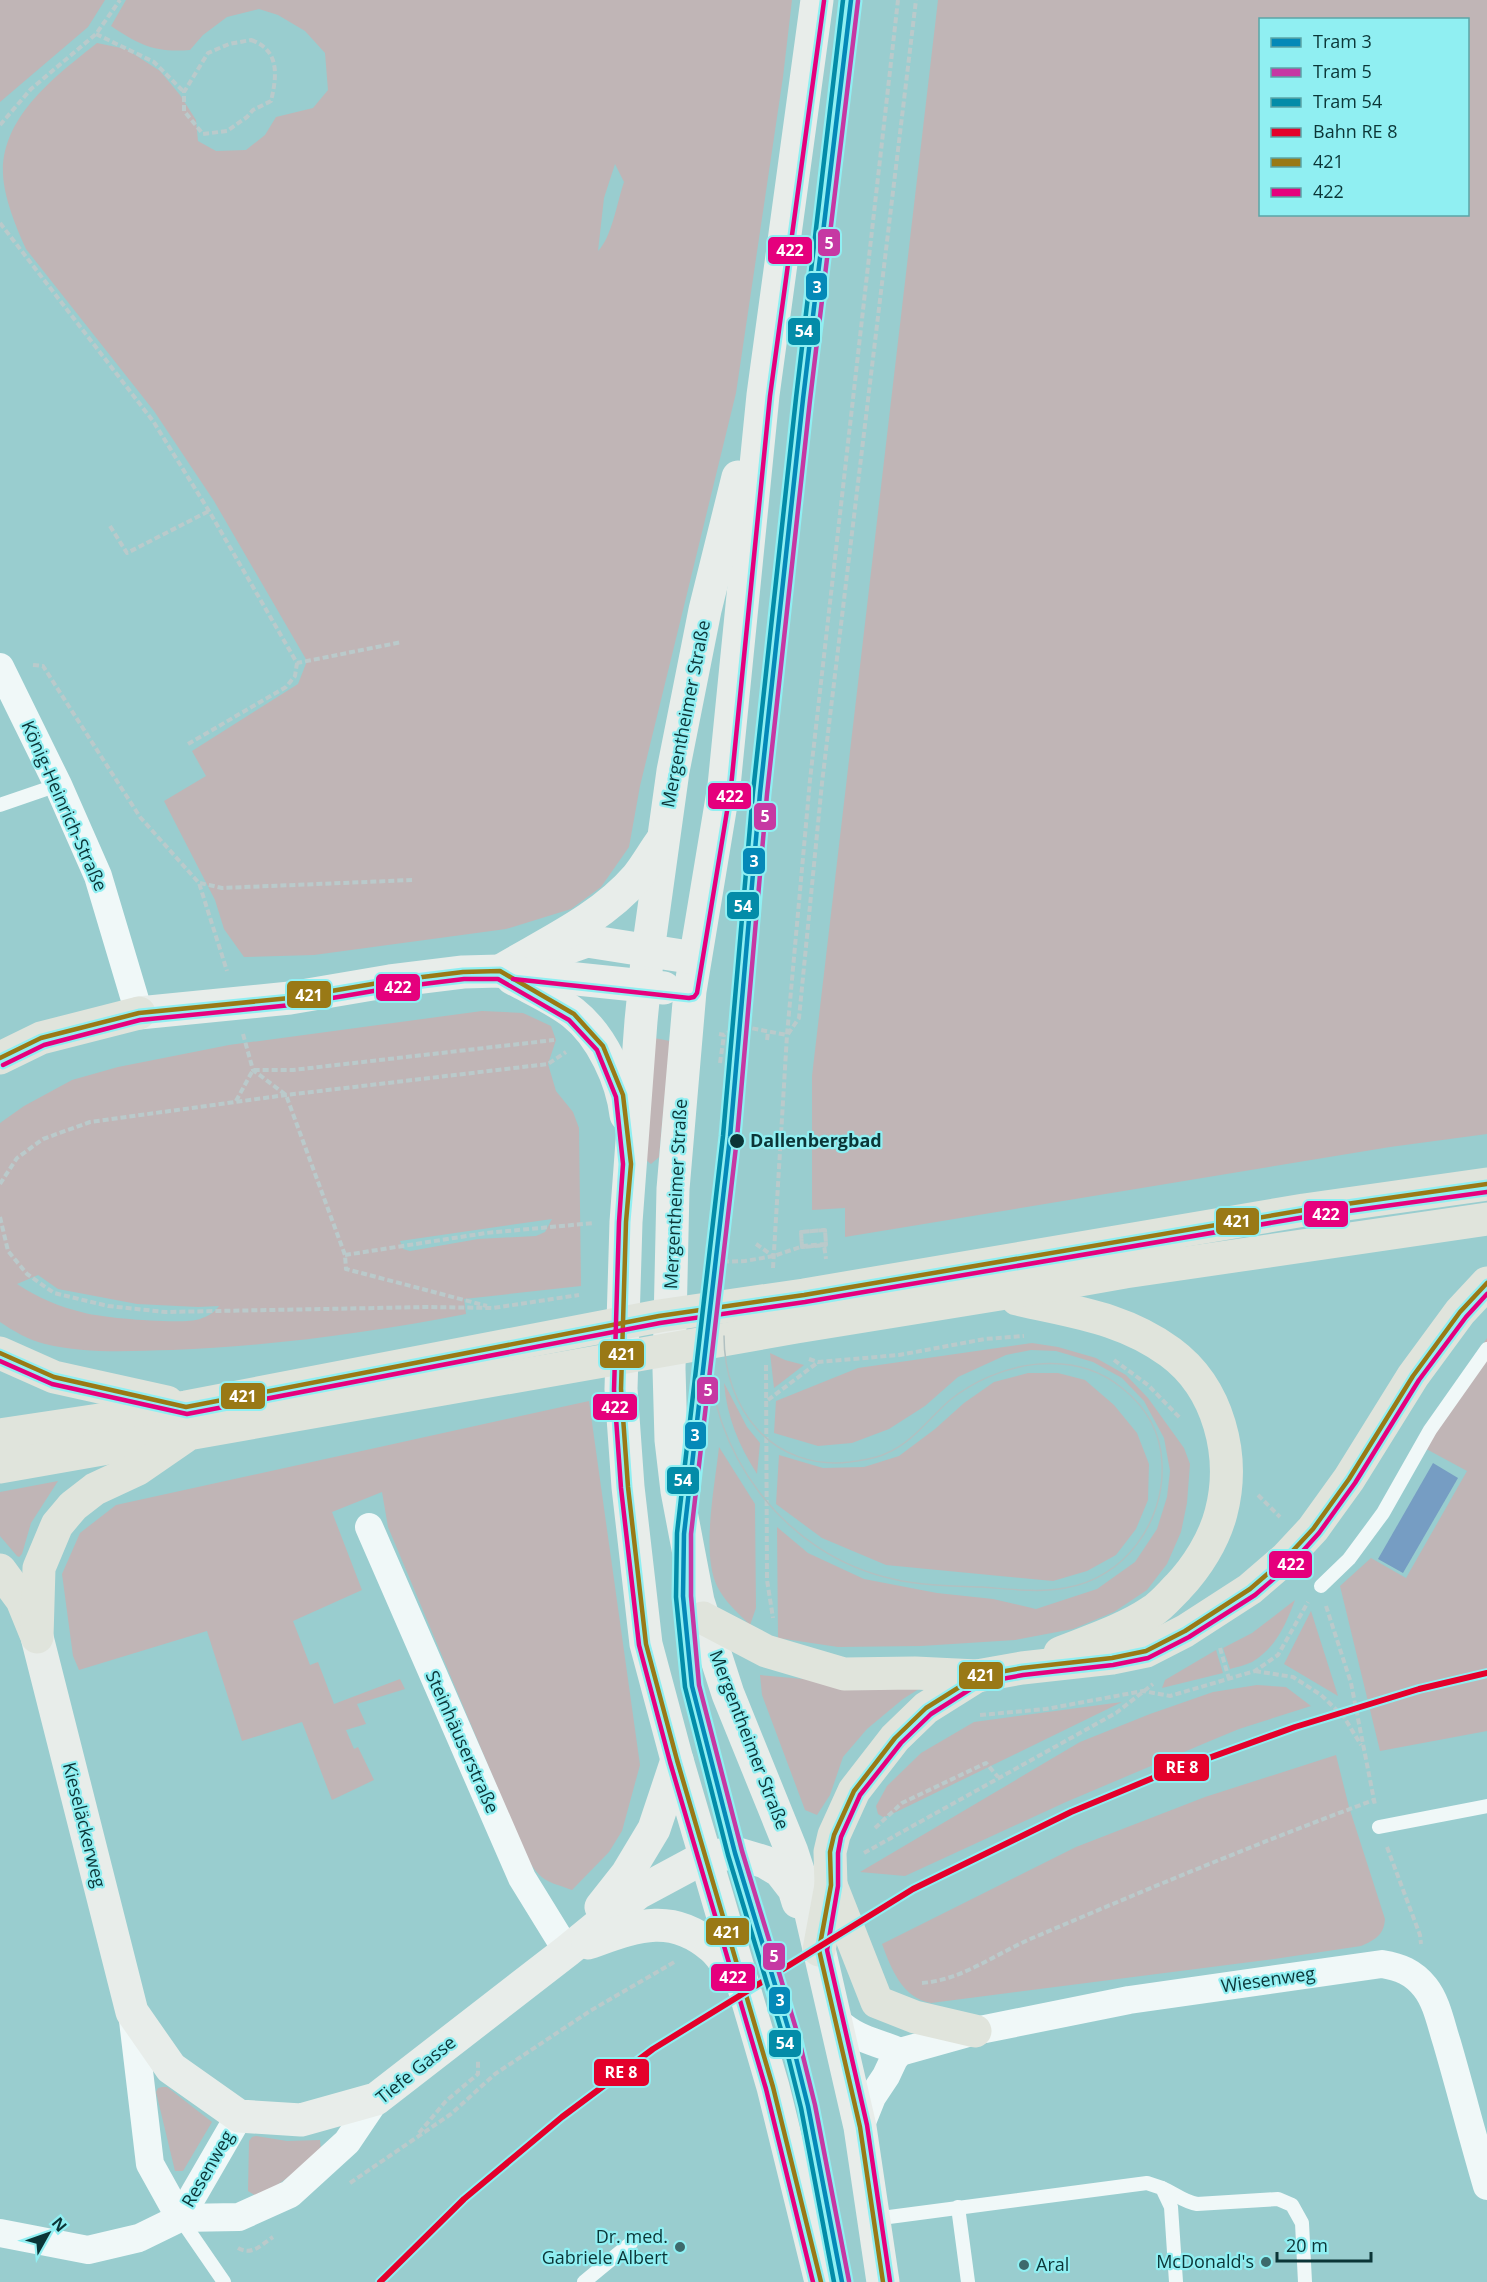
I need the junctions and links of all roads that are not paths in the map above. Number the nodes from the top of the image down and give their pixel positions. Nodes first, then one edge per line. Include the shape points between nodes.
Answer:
1 (817, 0) edge
2 (763, 395) junction
3 (11, 666) edge
4 (58, 785) junction
5 (0, 805) edge
6 (664, 838) junction
7 (648, 951) junction
8 (695, 958) junction
9 (500, 971) junction
10 (644, 985) junction
11 (690, 991) junction
12 (139, 1013) junction
13 (0, 1058) edge
14 (631, 1164) junction
15 (1487, 1184) edge
16 (1487, 1219) edge
17 (1487, 1283) edge
18 (1000, 1294) junction
19 (1487, 1349) edge
20 (0, 1353) edge
21 (513, 1360) junction
22 (189, 1419) junction
23 (0, 1435) edge
24 (0, 1467) edge
25 (369, 1527) dead end
26 (0, 1570) edge
27 (1321, 1586) road end
28 (704, 1618) junction
29 (37, 1637) junction
30 (1022, 1668) junction
31 (978, 1676) junction
32 (677, 1760) junction
33 (1487, 1806) edge
34 (1379, 1827) road end
35 (705, 1857) junction
36 (831, 1885) junction
37 (819, 1950) junction
38 (567, 1951) junction
39 (742, 1986) junction
40 (132, 2012) junction
41 (835, 2015) junction
42 (975, 2031) junction
43 (900, 2052) junction
44 (376, 2099) junction
45 (239, 2116) junction
46 (860, 2127) junction
47 (1479, 2132) edge
48 (1487, 2186) edge
49 (1162, 2188) junction
50 (958, 2207) junction
51 (180, 2218) junction
52 (872, 2219) junction
53 (0, 2233) edge
54 (631, 2243) dead end
55 (224, 2282) edge
56 (584, 2282) edge
57 (821, 2282) edge
58 (883, 2282) edge
59 (968, 2282) edge
60 (1176, 2282) edge
61 (1305, 2282) edge

1 - 2 main road, Mergentheimer Straße
2 - 6 main road, Mergentheimer Straße via 705,610 673,771
2 - 8 main road, Mergentheimer Straße via 724,786
3 - 4 street, König-Heinrich-Straße
4 - 5 lane
4 - 12 street, König-Heinrich-Straße via 98,876
6 - 7 main road, Mergentheimer Straße
6 - 9 main road via 637,877 608,904
7 - 8 main road
7 - 9 main road via 587,941
7 - 10 main road, Mergentheimer Straße
8 - 11 main road, Mergentheimer Straße
9 - 10 main road
9 - 12 main road via 463,972 290,998
9 - 14 main road via 574,1014 603,1046 623,1095
10 - 11 main road
10 - 14 main road, Mergentheimer Straße
11 - 28 main road, Mergentheimer Straße via 673,1189 669,1369 677,1491
12 - 13 main road via 41,1038
14 - 32 main road, Mergentheimer Straße via 621,1389 627,1487 646,1644
15 - 21 main road via 1304,1210 659,1316
16 - 18 main road
17 - 30 main road via 1460,1311 1413,1376 1313,1529 1250,1590 1146,1651
18 - 21 main road via 796,1327
18 - 30 main road via 1120,1324 1171,1353 1198,1381 1219,1420 1227,1465 1221,1513 1212,1537 1196,1565 1173,1592 1152,1612
19 - 27 lane via 1430,1430 1383,1513 1349,1559
20 - 22 main road via 54,1377
21 - 22 main road
22 - 23 main road
22 - 24 main road
22 - 29 main road via 138,1469 95,1489 57,1525 39,1568
25 - 38 street, Steinhäuserstraße via 522,1878
26 - 29 main road via 22,1600
28 - 31 main road via 766,1651 844,1674
28 - 37 main road, Mergentheimer Straße via 728,1694 792,1852
29 - 40 main road, Kieseläckerweg
30 - 31 main road
31 - 36 main road via 926,1708 896,1738 854,1791 850,1836 830,1852
32 - 35 main road, Mergentheimer Straße
32 - 38 main road, Tiefe Gasse via 654,1829 627,1874
33 - 34 lane
35 - 38 main road, Tiefe Gasse via 638,1893
35 - 39 main road, Mergentheimer Straße
35 - 41 main road, Mergentheimer Straße via 735,1852 780,1871 794,1889
36 - 37 main road
36 - 42 main road via 877,2002 915,2017
37 - 41 main road, Mergentheimer Straße
38 - 39 main road, Tiefe Gasse via 626,1930 658,1924 686,1929 714,1948
38 - 44 main road, Tiefe Gasse
39 - 57 main road, Mergentheimer Straße via 773,2087
40 - 45 main road, Kieseläckerweg via 171,2068
40 - 51 street, Kieseläckerweg via 150,2164
41 - 43 street via 851,2034
41 - 46 main road, Mergentheimer Straße
42 - 43 street, Wiesenweg
42 - 47 street, Wiesenweg via 1129,2000 1382,1964 1399,1967 1427,1989
43 - 46 street via 872,2097
44 - 45 main road via 301,2120
44 - 51 street, Tiefe Gasse via 347,2142 290,2193 239,2217
45 - 51 street, Resenweg
46 - 52 main road, Mergentheimer Straße
47 - 48 street, Wiesenweg
49 - 50 lane via 1147,2184
49 - 60 lane via 1171,2207
49 - 61 lane via 1187,2203 1278,2199 1292,2205 1302,2223
50 - 52 lane
50 - 59 lane
51 - 53 street, Tiefe Gasse via 139,2238 88,2250
51 - 55 lane, Resenweg
52 - 58 main road, Mergentheimer Straße
54 - 56 lane

